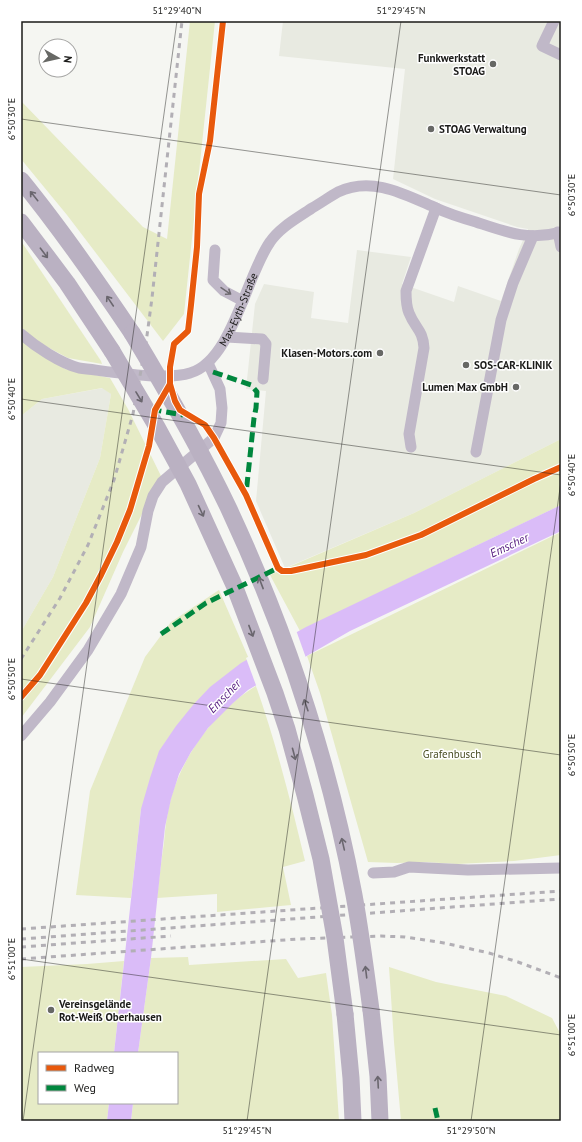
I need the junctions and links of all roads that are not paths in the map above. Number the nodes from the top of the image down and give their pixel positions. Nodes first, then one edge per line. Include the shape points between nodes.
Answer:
1 (554, 21) edge
2 (561, 55) edge
3 (21, 180) edge
4 (436, 208) junction
5 (21, 222) edge
6 (560, 232) edge
7 (533, 236) junction
8 (561, 248) edge
9 (215, 250) dead end
10 (243, 301) junction
11 (21, 334) edge
12 (226, 337) junction
13 (208, 362) junction
14 (263, 379) dead end
15 (411, 447) dead end
16 (476, 452) dead end
17 (21, 736) edge
18 (561, 868) edge
19 (373, 873) dead end
20 (353, 1121) edge
21 (380, 1121) edge

1 - 2 street via 542,46
21 -> 3 highway, bridge via 371,1010 354,894 311,719 286,646 259,576 225,502 170,396 87,266
4 - 7 street, Max-Eyth-Straße via 513,234
4 - 10 street, Max-Eyth-Straße via 391,189 376,186 343,190 278,232 259,250
4 - 15 street via 406,291 408,312 421,333 424,348 409,434
5 -> 20 highway, bridge via 67,283 112,351 157,428 194,497 234,585 275,693 301,780 335,938 345,1014
6 - 7 street, Max-Eyth-Straße
6 - 8 street
7 - 16 street via 501,320
9 -> 10 street via 213,280 224,291
10 - 12 street, Max-Eyth-Straße
11 - 13 street, Max-Eyth-Straße via 62,362 79,368 132,375 170,376 191,373
12 - 13 street, Max-Eyth-Straße via 221,348
12 - 14 street via 262,339 266,344
13 - 17 street via 220,389 222,408 221,423 214,438 162,482 153,496 141,547 122,594 84,656
18 - 19 street via 468,870 409,867 394,872

